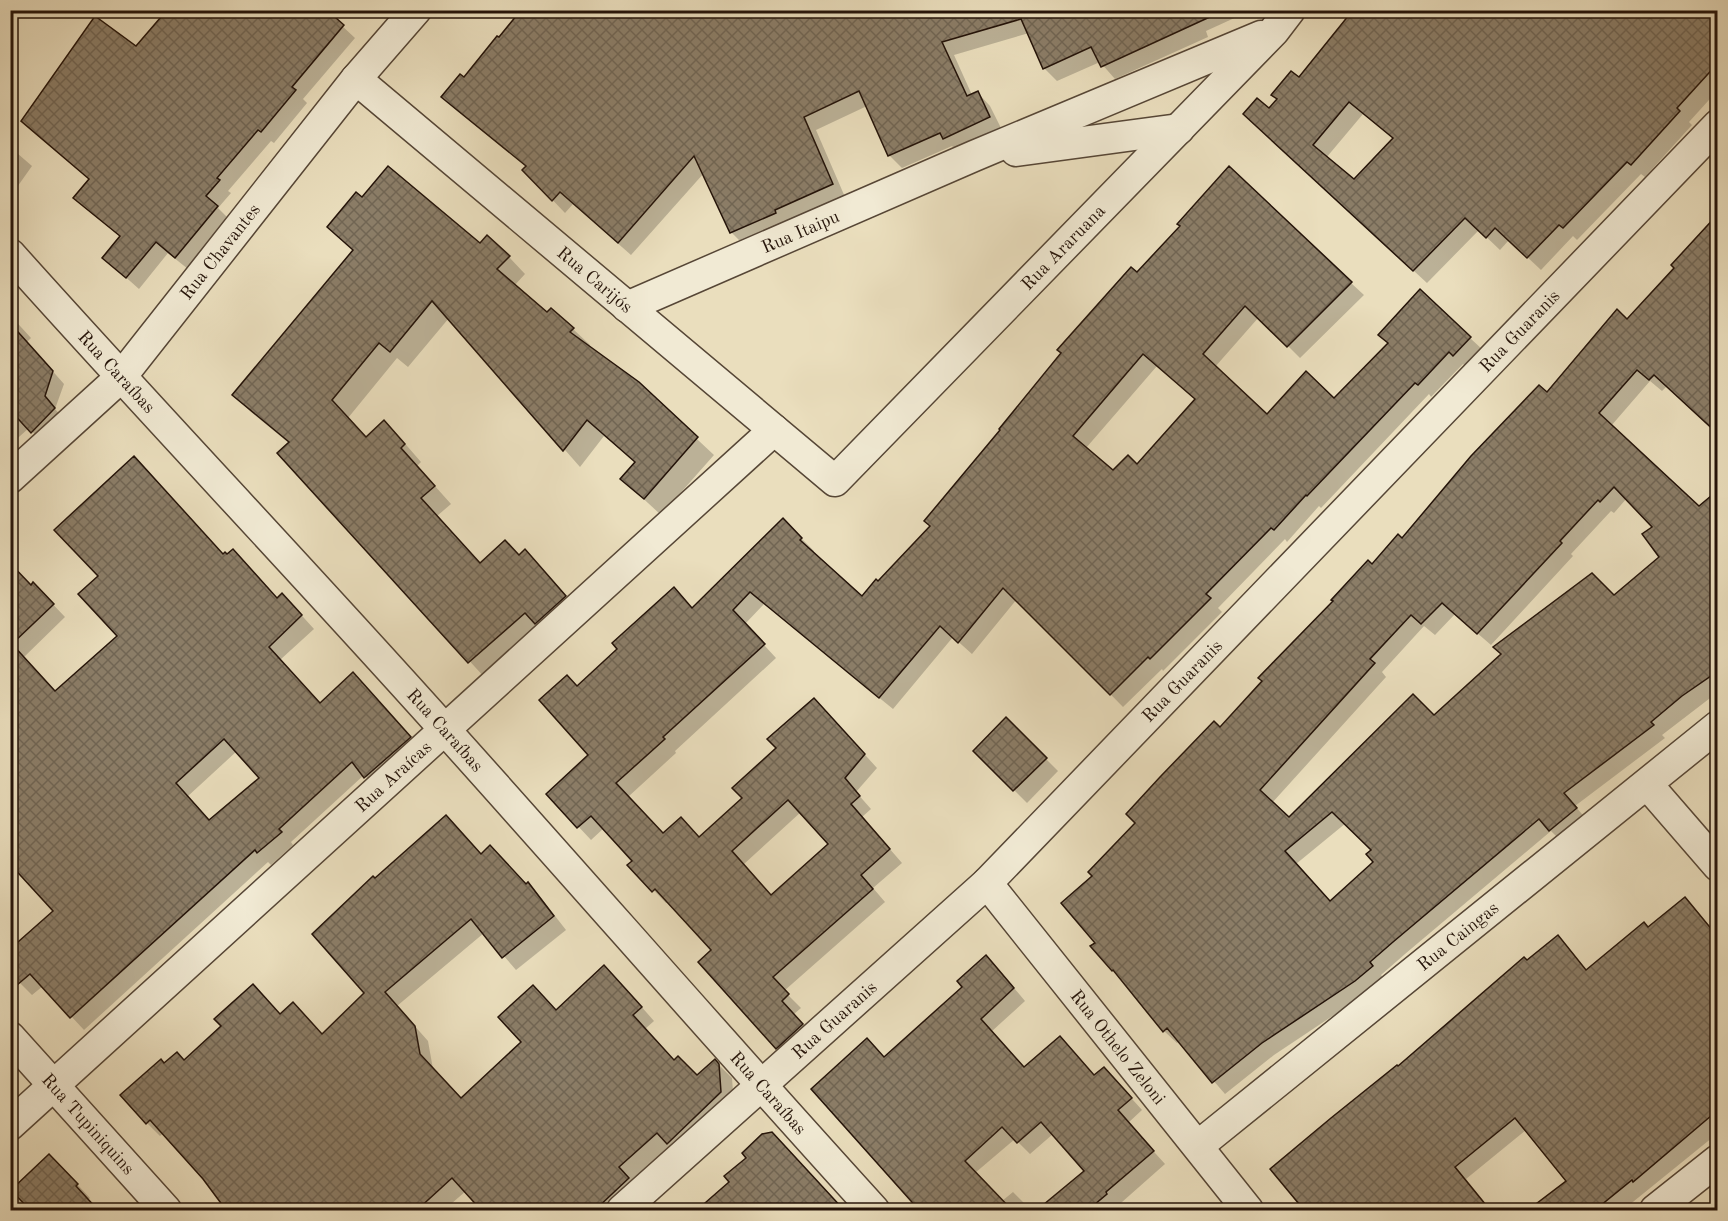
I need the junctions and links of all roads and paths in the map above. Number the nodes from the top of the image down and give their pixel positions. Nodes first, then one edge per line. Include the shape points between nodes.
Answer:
1 (416, 10) edge
2 (1282, 21) edge
3 (356, 79) junction
4 (1718, 125) edge
5 (1179, 129) junction
6 (974, 156) junction
7 (10, 254) edge
8 (627, 307) junction
9 (121, 377) junction
10 (774, 430) junction
11 (10, 478) edge
12 (835, 481) joint
13 (1718, 726) edge
14 (445, 730) junction
15 (1647, 784) junction
16 (1718, 866) edge
17 (987, 883) junction
18 (10, 1037) edge
19 (54, 1085) junction
20 (761, 1086) junction
21 (10, 1125) edge
22 (1198, 1146) junction
23 (1718, 1160) edge
24 (166, 1210) edge
25 (622, 1210) edge
26 (874, 1210) edge
27 (1248, 1210) edge
28 (1655, 1210) edge

1 - 3 street, Rua Chavantes
2 - 5 street, Rua Araruana
2 - 6 street, Rua Itaipu
3 - 8 street, Rua Carijós
3 - 9 street, Rua Chavantes
4 - 17 street, Rua Guaranis
5 - 6 street, Rua Itaipu
5 - 12 street, Rua Araruana
6 - 8 street, Rua Itaipu
7 - 9 street, Rua Caraíbas
8 - 10 street, Rua Carijós
9 - 11 street, Rua Chavantes
9 - 14 street, Rua Caraíbas
10 - 12 street, Rua Carijós
10 - 14 street, Rua Araícas
13 - 15 street, Rua Caingas
14 - 19 street, Rua Araícas
14 - 20 street, Rua Caraíbas
15 - 16 street
15 - 22 street, Rua Caingas
17 - 20 street, Rua Guaranis
17 - 22 street, Rua Othelo Zeloni
18 - 19 street, Rua Tupiniquins
19 - 21 street, Rua Araícas
19 - 24 street, Rua Tupiniquins
20 - 25 street, Rua Guaranis
20 - 26 street, Rua Caraíbas
22 - 27 street, Rua Othelo Zeloni
23 - 28 street

